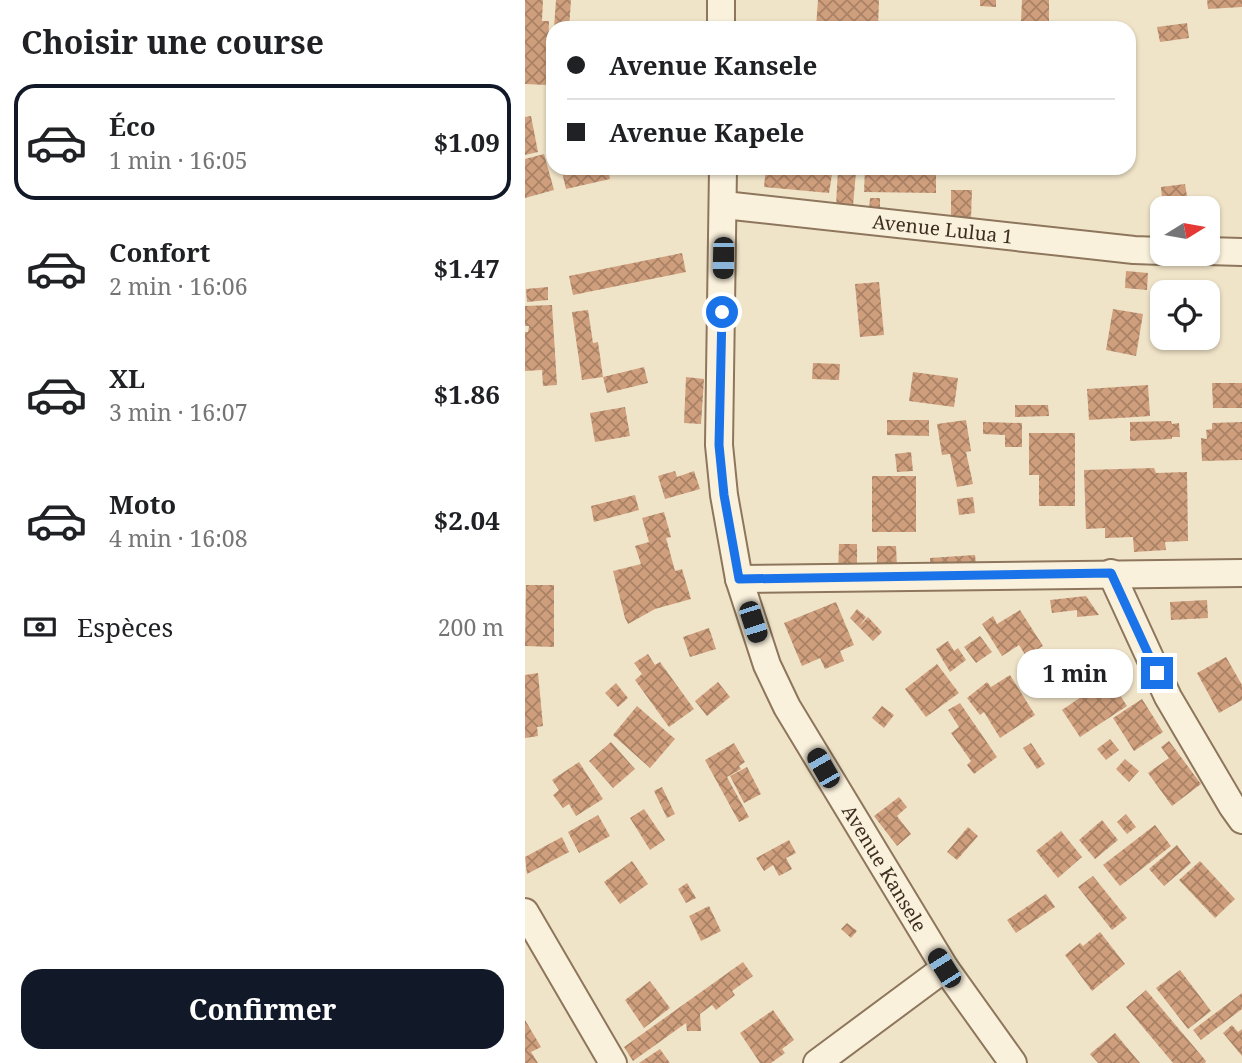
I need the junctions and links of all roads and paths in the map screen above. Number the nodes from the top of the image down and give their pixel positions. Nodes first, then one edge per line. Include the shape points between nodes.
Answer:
1 (720, 0) edge
2 (721, 21) edge
3 (723, 175) edge
4 (724, 205) junction
5 (1150, 251) edge
6 (1220, 251) edge
7 (1242, 252) edge
8 (1111, 573) junction
9 (1242, 573) edge
10 (739, 579) junction
11 (1242, 820) edge
12 (525, 912) edge
13 (944, 968) junction
14 (614, 1063) edge
15 (817, 1063) edge
16 (1013, 1063) edge

1 - 2 street
3 - 4 street, Avenue Kansele
4 - 5 street, Avenue Lulua 1
4 - 10 street, Avenue Kansele via 719,445
6 - 7 street
8 - 9 street
8 - 10 street
8 - 11 street via 1168,697
10 - 13 street, Avenue Kansele via 787,707
12 - 14 street
13 - 15 street
13 - 16 street, Avenue Kansele

